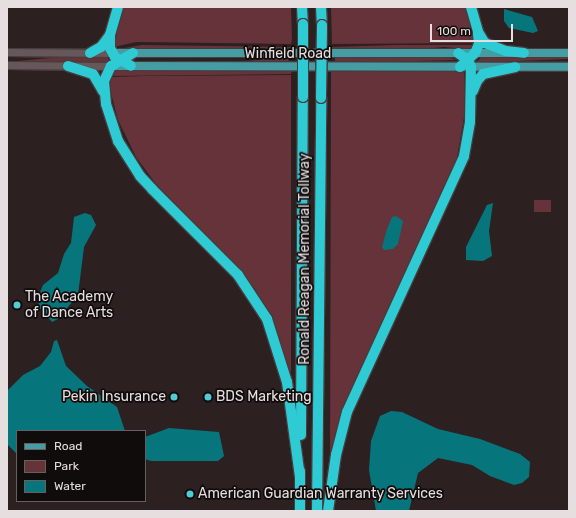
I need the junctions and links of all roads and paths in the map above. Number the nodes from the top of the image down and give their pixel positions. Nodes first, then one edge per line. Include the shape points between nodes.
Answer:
1 (118, 7) edge
2 (302, 7) edge
3 (322, 7) edge
4 (472, 7) edge
5 (478, 32) junction
6 (110, 35) junction
7 (7, 52) edge
8 (90, 53) junction
9 (112, 53) junction
10 (133, 53) junction
11 (458, 53) joint
12 (524, 53) junction
13 (569, 53) edge
14 (471, 60) junction
15 (116, 63) junction
16 (7, 65) edge
17 (68, 66) junction
18 (130, 66) joint
19 (460, 67) joint
20 (515, 67) junction
21 (569, 67) edge
22 (103, 91) junction
23 (471, 105) junction
24 (300, 477) junction
25 (300, 511) edge
26 (317, 511) edge
27 (328, 511) edge

1 - 6 highway
2 - 24 highway, Ronald Reagan Memorial Tollway, bridge
3 - 26 highway, Ronald Reagan Memorial Tollway, bridge
4 - 5 highway
5 - 12 highway via 485,44
5 - 14 highway via 479,44
6 - 8 highway via 101,47
6 - 9 highway
7 - 8 street, Winfield Road
8 - 9 street, Winfield Road
9 - 10 main road, Winfield Road
9 - 15 highway
10 - 11 main road, Winfield Road
10 - 15 highway
11 - 14 highway
12 - 13 main road
12 - 14 main road
14 - 19 highway
14 - 20 main road
14 - 23 highway
15 - 17 street
15 - 18 highway
15 - 22 highway via 104,81
16 - 17 street
17 - 22 highway via 93,74
18 - 19 main road, Winfield Road
20 - 21 main road
20 - 23 highway via 491,71 480,77 475,84
22 - 24 highway via 118,141 140,176 238,276 267,319 287,382
23 - 27 highway via 468,141 459,172 347,412 336,455
24 - 25 highway, Ronald Reagan Memorial Tollway

